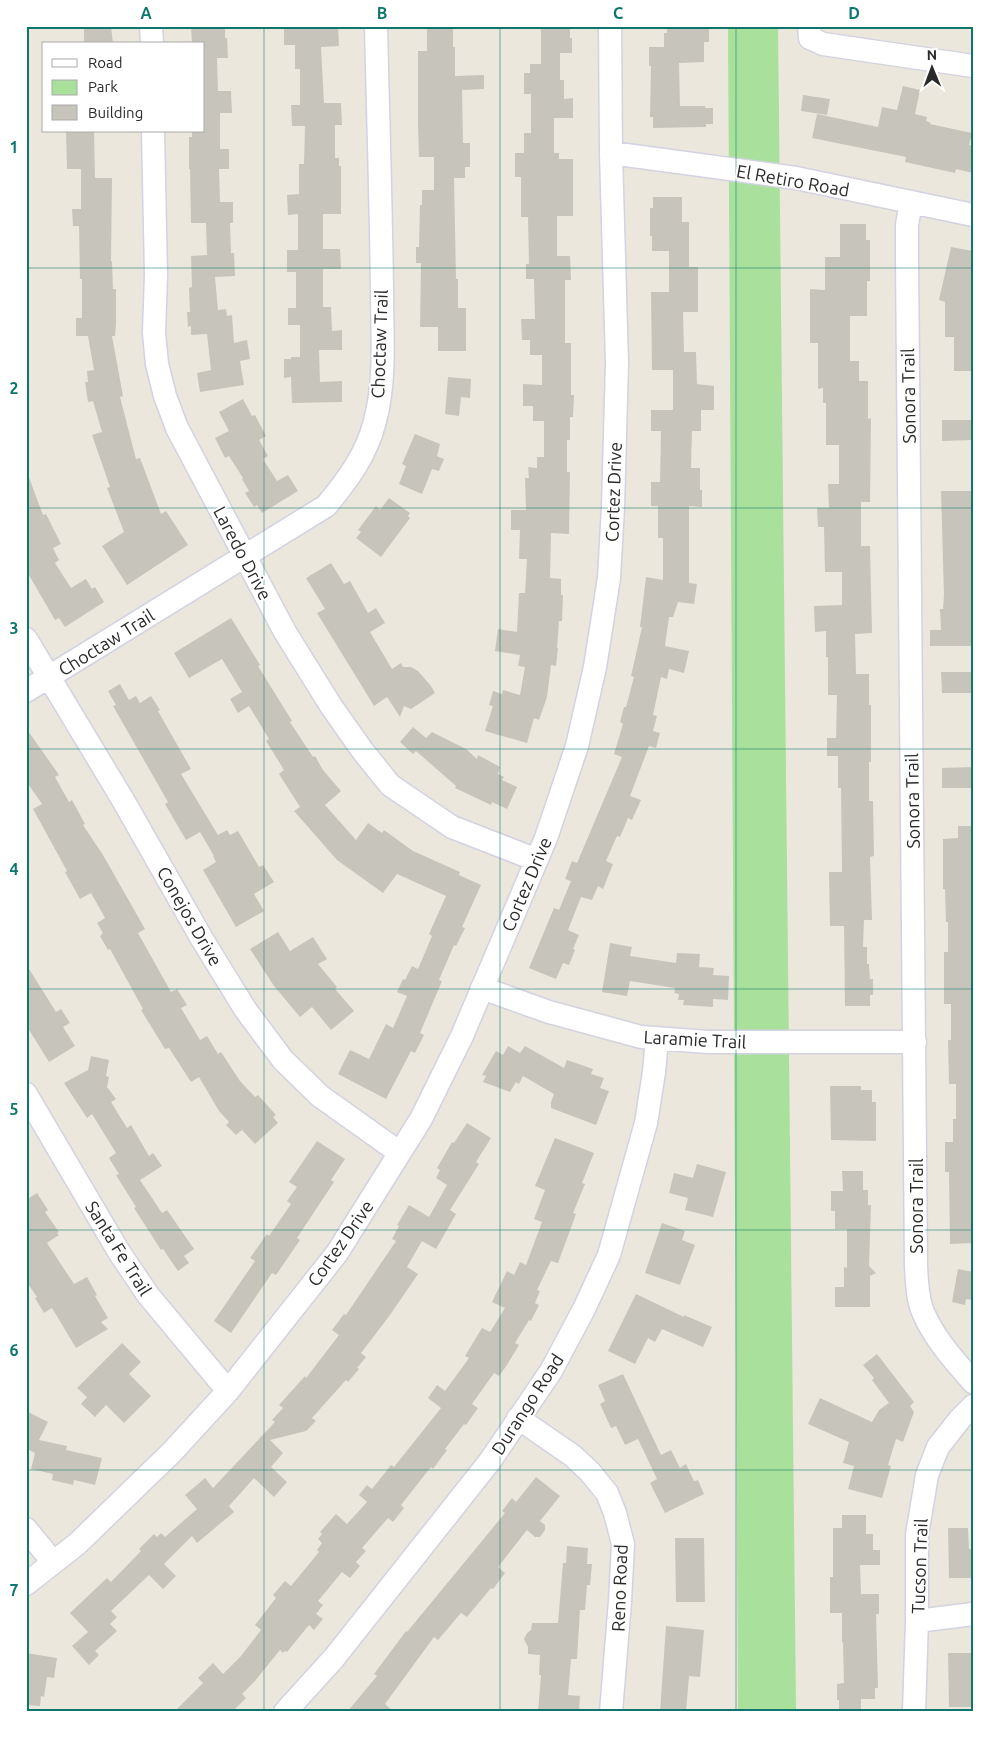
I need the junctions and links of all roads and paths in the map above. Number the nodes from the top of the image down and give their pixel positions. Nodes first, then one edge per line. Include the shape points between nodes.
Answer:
1 (151, 26) edge
2 (376, 26) edge
3 (610, 26) edge
4 (809, 26) edge
5 (152, 42) edge
6 (973, 66) edge
7 (153, 132) edge
8 (611, 153) junction
9 (911, 202) junction
10 (973, 214) edge
11 (245, 556) junction
12 (26, 639) edge
13 (49, 677) junction
14 (26, 690) edge
15 (537, 860) junction
16 (482, 988) junction
17 (657, 1039) junction
18 (915, 1042) junction
19 (26, 1094) edge
20 (401, 1150) junction
21 (973, 1382) edge
22 (228, 1391) junction
23 (973, 1406) edge
24 (518, 1418) junction
25 (26, 1529) edge
26 (53, 1562) junction
27 (26, 1584) edge
28 (973, 1614) edge
29 (917, 1621) junction
30 (285, 1712) edge
31 (611, 1712) edge
32 (914, 1712) edge

1 - 5 street
2 - 11 street, Choctaw Trail via 382,376 375,422 362,455 326,506
3 - 8 street, Cortez Drive
4 - 6 street via 810,38 822,44
7 - 11 street, Laredo Drive via 157,364 177,428
8 - 9 street, El Retiro Road via 796,178
8 - 15 street, Cortez Drive via 617,363 609,578 595,667 577,746
9 - 10 street, El Retiro Road
9 - 18 street, Sonora Trail via 907,259
11 - 13 street, Choctaw Trail
11 - 15 street, Laredo Drive via 285,632 331,706 390,785 452,827
12 - 13 street, Conejos Drive
13 - 14 street, Choctaw Trail
13 - 20 street, Conejos Drive via 235,993 277,1053 320,1096 392,1148
15 - 16 street, Cortez Drive
16 - 17 street, Laramie Trail via 549,1012 641,1038
16 - 20 street, Cortez Drive via 462,1036
17 - 18 street, Laramie Trail
17 - 24 street, Durango Road via 646,1123 608,1255 551,1371
18 - 21 street, Sonora Trail via 918,1292 923,1311 941,1346
19 - 22 street, Santa Fe Trail via 148,1295
20 - 22 street, Cortez Drive via 337,1253
22 - 26 street, Cortez Drive via 172,1452 77,1544
23 - 29 street, Tucson Trail via 938,1447 927,1474 917,1535
24 - 30 street, Durango Road via 490,1461 334,1658
24 - 31 street, Reno Road via 573,1456 590,1472 607,1493 615,1514 623,1544
25 - 26 street
26 - 27 street, Cortez Drive
28 - 29 street
29 - 32 street, Tucson Trail

